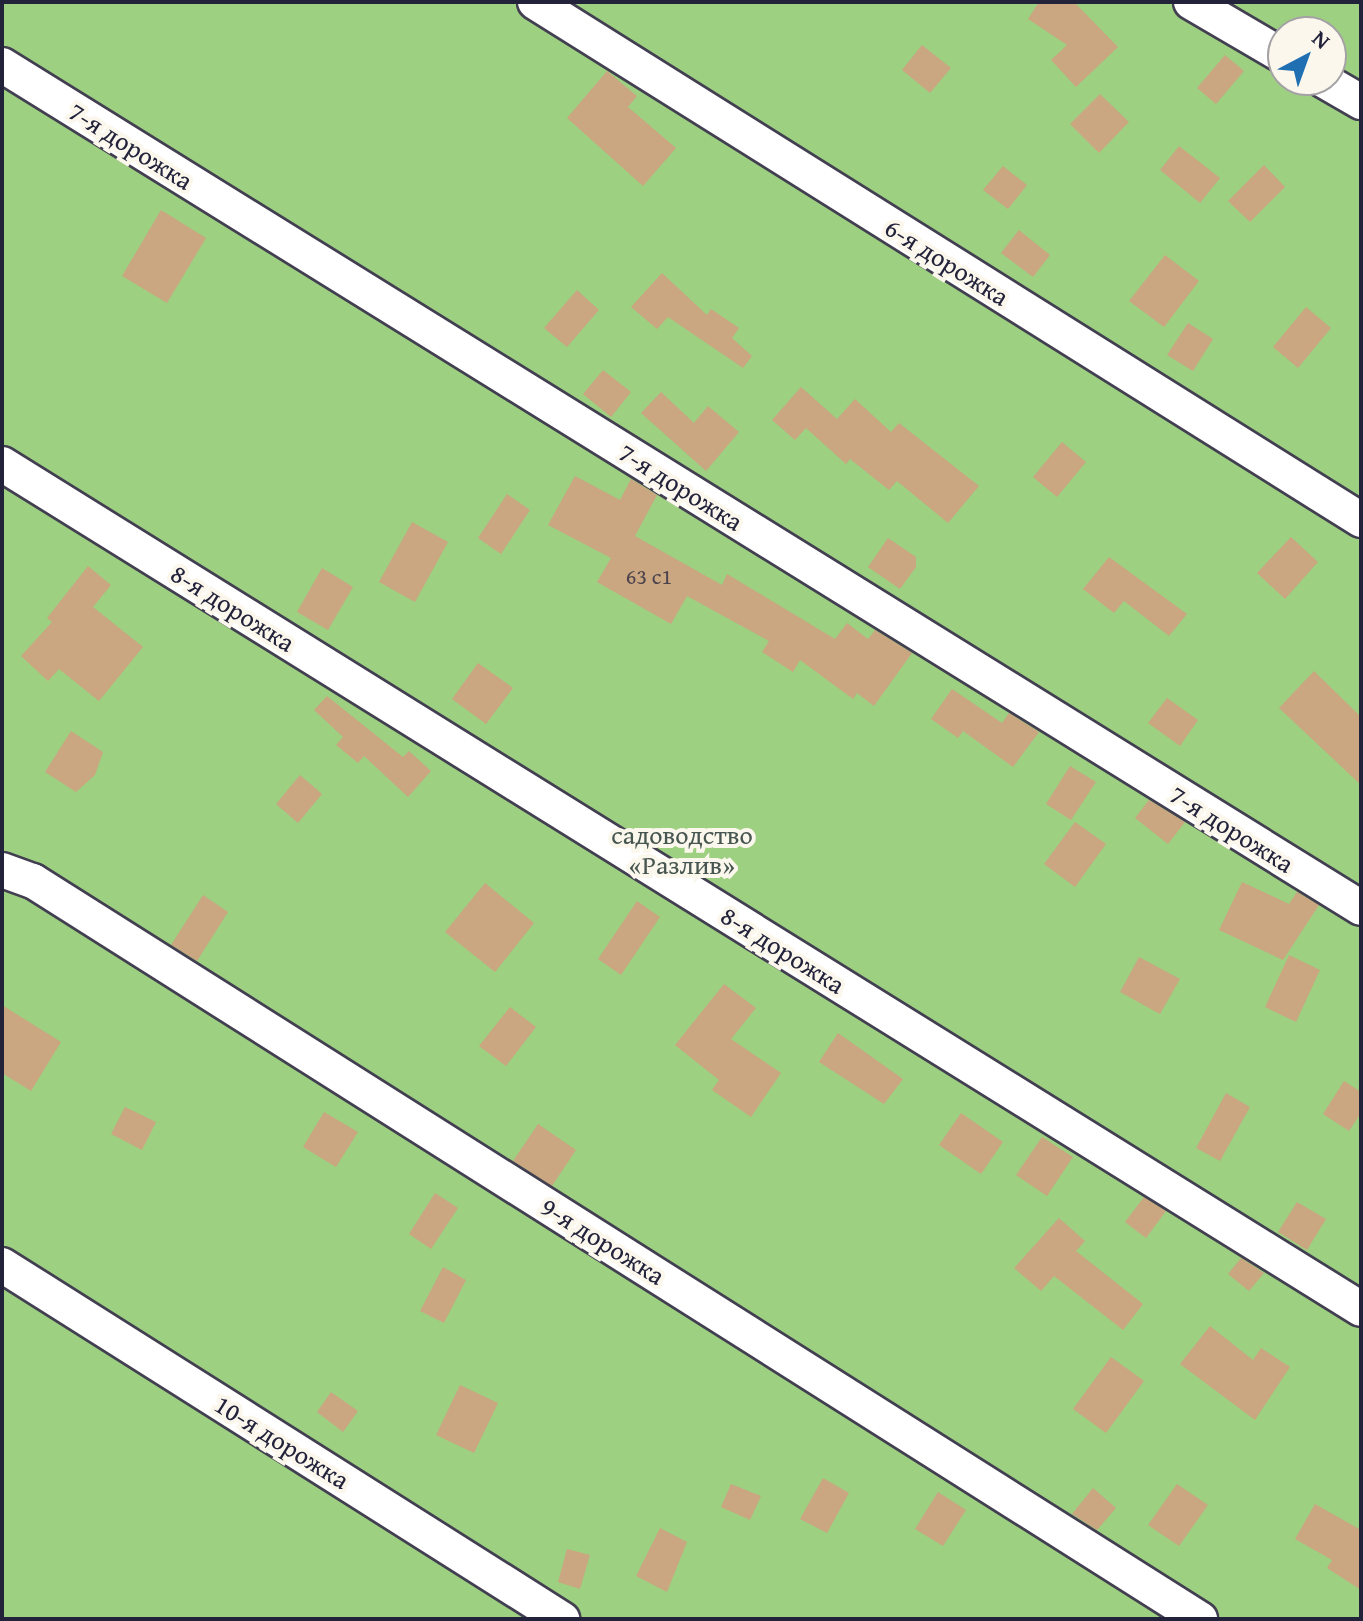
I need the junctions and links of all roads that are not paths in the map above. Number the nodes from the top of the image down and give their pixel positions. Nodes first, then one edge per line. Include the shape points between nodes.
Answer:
1 (535, 2) edge
2 (1191, 2) edge
3 (1267, 47) edge
4 (2, 65) edge
5 (2, 464) edge
6 (1361, 520) edge
7 (2, 870) edge
8 (1361, 908) edge
9 (2, 1265) edge
10 (1361, 1309) edge
11 (562, 1619) edge
12 (1200, 1619) edge

1 - 6 street, 6-я дорожка
2 - 3 street
4 - 8 street, 7-я дорожка
5 - 10 street, 8-я дорожка
7 - 12 street, 9-я дорожка via 33,881
9 - 11 street, 10-я дорожка

